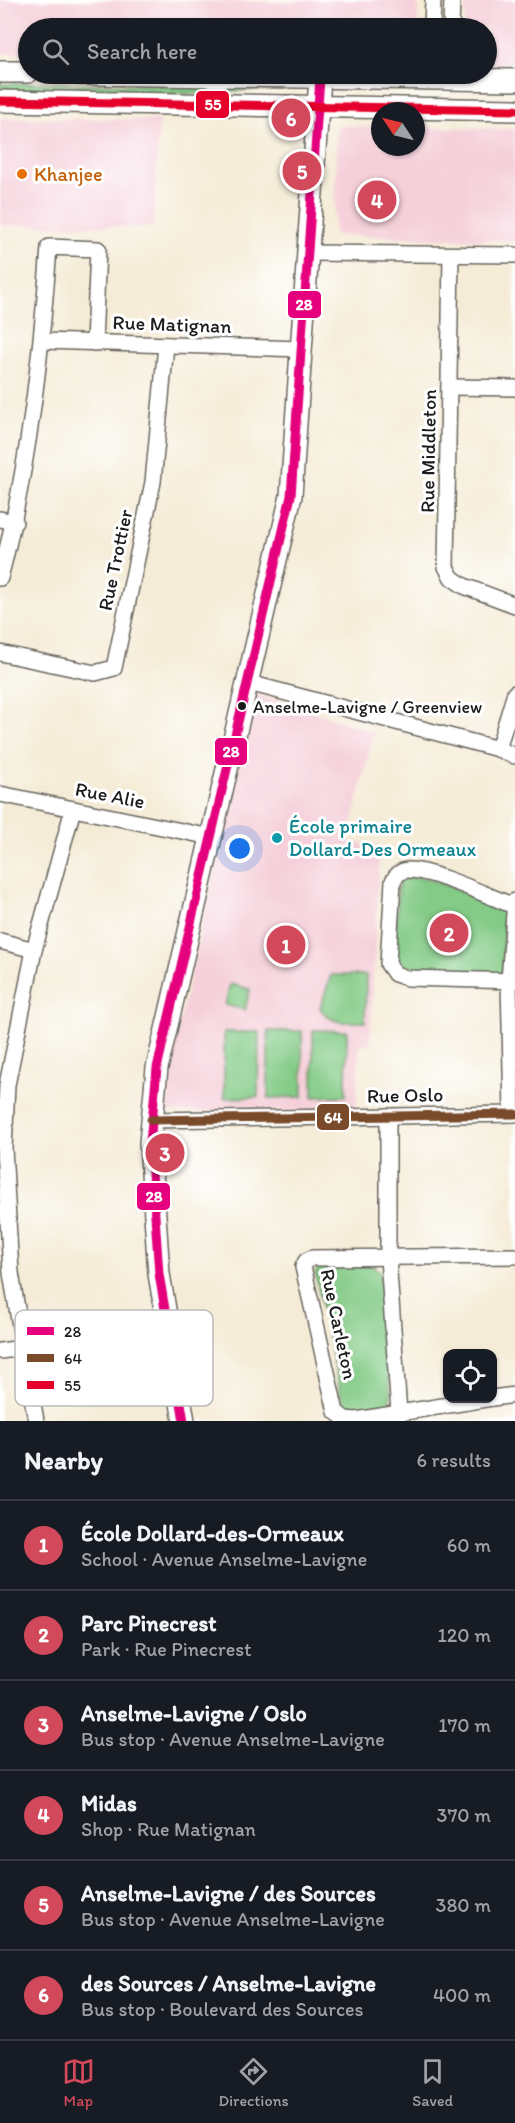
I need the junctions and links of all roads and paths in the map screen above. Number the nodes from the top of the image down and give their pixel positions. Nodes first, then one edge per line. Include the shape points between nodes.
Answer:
1 (433, 0) edge
2 (452, 0) edge
3 (432, 18) edge
4 (451, 18) edge
5 (0, 72) edge
6 (18, 72) edge
7 (497, 79) edge
8 (515, 80) edge
9 (320, 84) edge
10 (0, 101) edge
11 (319, 107) junction
12 (515, 110) edge
13 (309, 253) junction
14 (451, 255) junction
15 (515, 255) edge
16 (42, 341) junction
17 (94, 343) junction
18 (166, 345) junction
19 (301, 349) junction
20 (450, 387) junction
21 (515, 387) edge
22 (7, 520) edge
23 (0, 578) edge
24 (515, 604) edge
25 (0, 653) edge
26 (249, 683) junction
27 (515, 693) edge
28 (498, 749) junction
29 (515, 756) edge
30 (0, 794) edge
31 (73, 809) junction
32 (211, 837) junction
33 (514, 903) edge
34 (0, 941) edge
35 (34, 950) junction
36 (512, 981) edge
37 (513, 1114) edge
38 (388, 1116) junction
39 (152, 1120) junction
40 (515, 1256) edge
41 (388, 1258) junction
42 (17, 1310) edge
43 (165, 1310) edge
44 (15, 1349) edge
45 (0, 1351) edge
46 (515, 1395) edge
47 (497, 1397) edge
48 (461, 1403) edge
49 (33, 1406) edge
50 (181, 1406) edge
51 (399, 1413) junction
52 (36, 1421) edge
53 (184, 1421) edge

1 - 3 street
2 - 4 street
5 - 6 street
7 - 8 street
9 - 11 street
10 - 11 street
11 - 12 street
11 - 13 street
13 - 14 street
13 - 19 street
14 - 15 street
14 - 20 street, Rue Middleton
16 - 17 street, Rue Matignan
16 - 17 street via 50,247 98,249
16 - 22 street
17 - 18 street, Rue Matignan
18 - 19 street, Rue Matignan
18 - 25 street, Rue Trottier via 153,482 114,668 95,673
19 - 26 street via 291,496
20 - 21 street
20 - 24 street, Rue Middleton via 446,567 452,578 464,586
22 - 23 street
26 - 28 street
26 - 32 street
27 - 28 street
28 - 29 street
30 - 31 street, Rue Alie
31 - 32 street, Rue Alie
31 - 35 street
32 - 39 street via 157,1068
33 - 36 street
33 - 36 street via 424,872 405,870 393,881 388,964 395,974 407,978
34 - 35 street
35 - 42 street via 7,1085 4,1148
36 - 37 street
37 - 38 street, Rue Oslo
38 - 39 street, Rue Oslo
38 - 41 street
39 - 43 street via 150,1143 159,1274
40 - 41 street
41 - 51 street
41 - 51 street, Rue Carleton via 312,1258 303,1267 336,1412 345,1419 356,1420
44 - 45 street
46 - 47 street, Rue Carleton
48 - 51 street, Rue Carleton
49 - 52 street
50 - 53 street

